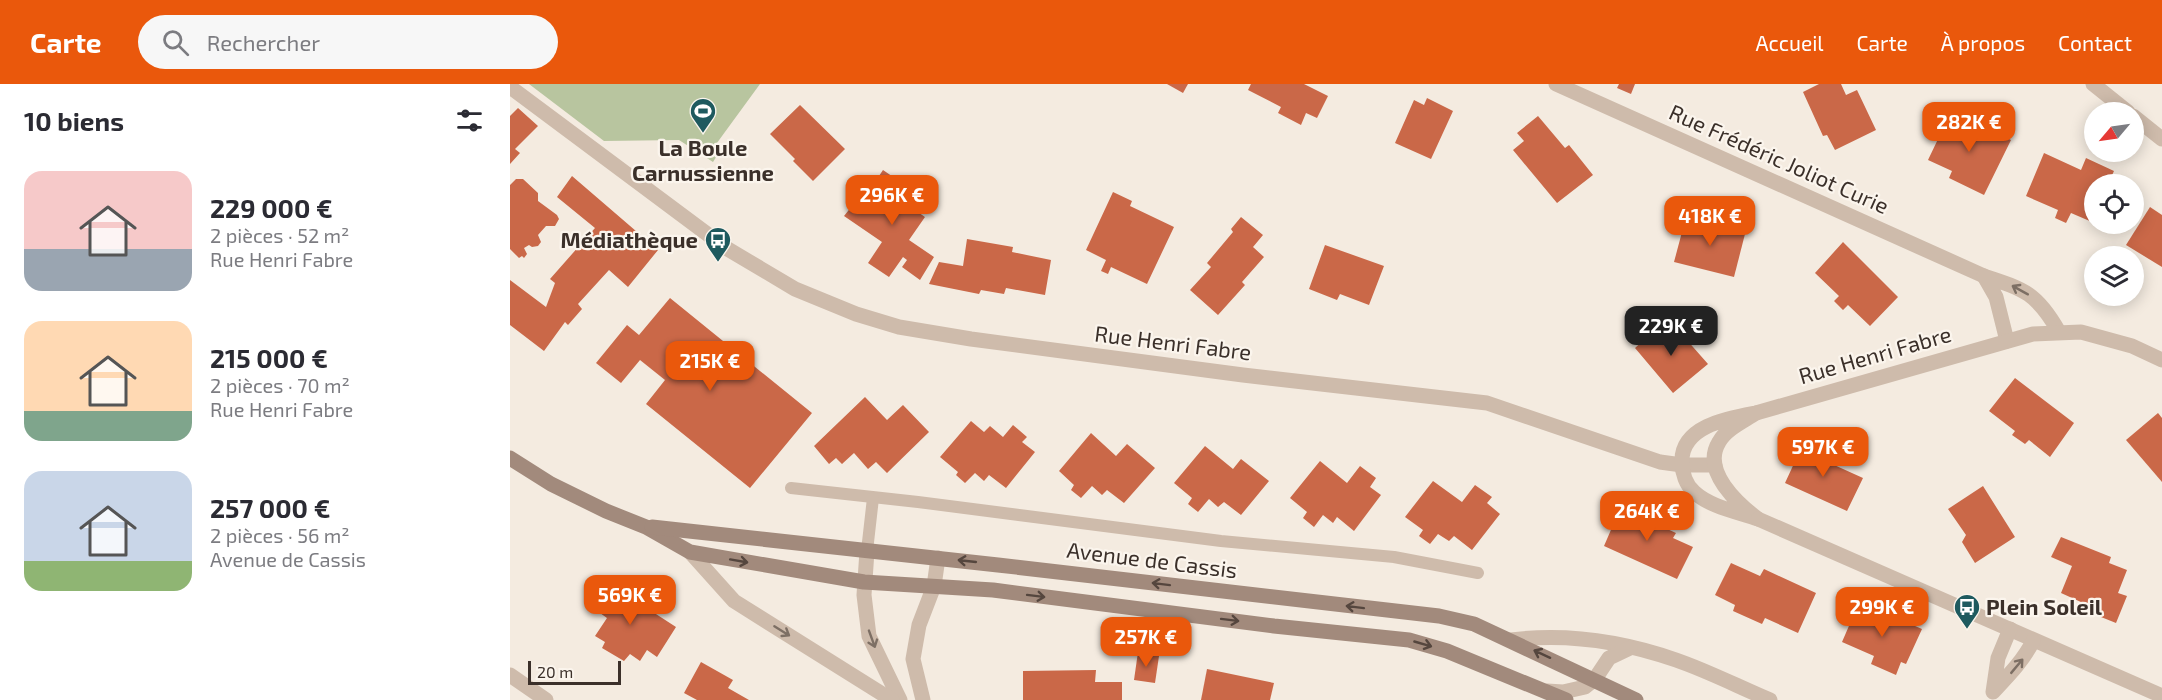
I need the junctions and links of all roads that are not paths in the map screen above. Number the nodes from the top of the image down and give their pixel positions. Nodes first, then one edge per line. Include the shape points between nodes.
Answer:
1 (1556, 84) edge
2 (2093, 84) edge
3 (510, 87) edge
4 (2116, 102) edge
5 (2144, 125) edge
6 (2162, 140) edge
7 (1984, 276) junction
8 (2059, 332) junction
9 (2007, 341) junction
10 (2162, 360) edge
11 (1756, 413) junction
12 (510, 458) edge
13 (1682, 465) junction
14 (1715, 465) junction
15 (791, 488) dead end
16 (873, 498) junction
17 (1758, 519) junction
18 (646, 527) junction
19 (867, 551) junction
20 (690, 552) junction
21 (938, 558) junction
22 (1478, 573) dead end
23 (864, 582) junction
24 (934, 586) junction
25 (2010, 629) junction
26 (1511, 640) junction
27 (2033, 641) junction
28 (1630, 648) junction
29 (510, 675) edge
30 (1595, 679) junction
31 (1547, 691) junction
32 (1990, 696) edge
33 (2162, 696) edge
34 (546, 700) edge
35 (892, 700) edge
36 (900, 700) edge
37 (923, 700) edge
38 (1566, 700) edge
39 (1636, 700) edge
40 (1770, 700) edge

1 - 7 street, Rue Frédéric Joliot Curie
2 - 4 street
3 - 13 street, Rue Henri Fabre via 726,248 795,289 856,314 898,327 1243,375 1487,403 1660,462
5 - 6 street
8 -> 7 street, Rue Frédéric Joliot Curie via 2039,302 2020,287
7 - 9 street via 1996,297
8 - 9 street
8 - 10 street via 2081,332 2132,346
9 - 11 street, Rue Henri Fabre
11 - 13 street, Rue Henri Fabre via 1724,418 1704,427 1686,443
11 - 14 street, Rue Henri Fabre via 1718,442
12 - 18 main road, Avenue de Cassis via 551,484
13 - 14 street, Rue Henri Fabre
13 - 17 street via 1683,475 1694,493
14 - 17 street via 1728,492
15 - 16 lane
16 - 19 lane
16 - 22 lane via 1221,542 1394,557
17 - 25 street
18 - 19 main road, Avenue de Cassis
18 - 20 main road, Avenue de Cassis
19 - 21 main road, Avenue de Cassis
19 - 23 street
20 -> 23 main road, Avenue de Cassis
20 -> 35 street via 734,601
21 - 24 street
26 -> 21 main road, Avenue de Cassis via 1474,624 1438,616
23 - 24 main road, Avenue de Cassis
23 -> 36 street via 869,636
24 -> 31 main road, Avenue de Cassis via 1409,640
24 - 37 street via 919,625 913,660
25 - 27 street
25 - 32 street via 1998,658
26 - 28 street via 1545,636 1583,638
30 -> 26 main road, Avenue de Cassis
32 -> 27 street via 2026,655
27 - 33 street
28 - 30 street via 1609,658
28 - 40 street via 1677,660
29 - 34 street
30 - 31 street via 1575,690
30 - 39 main road, Avenue de Cassis
31 - 38 main road, Avenue de Cassis

